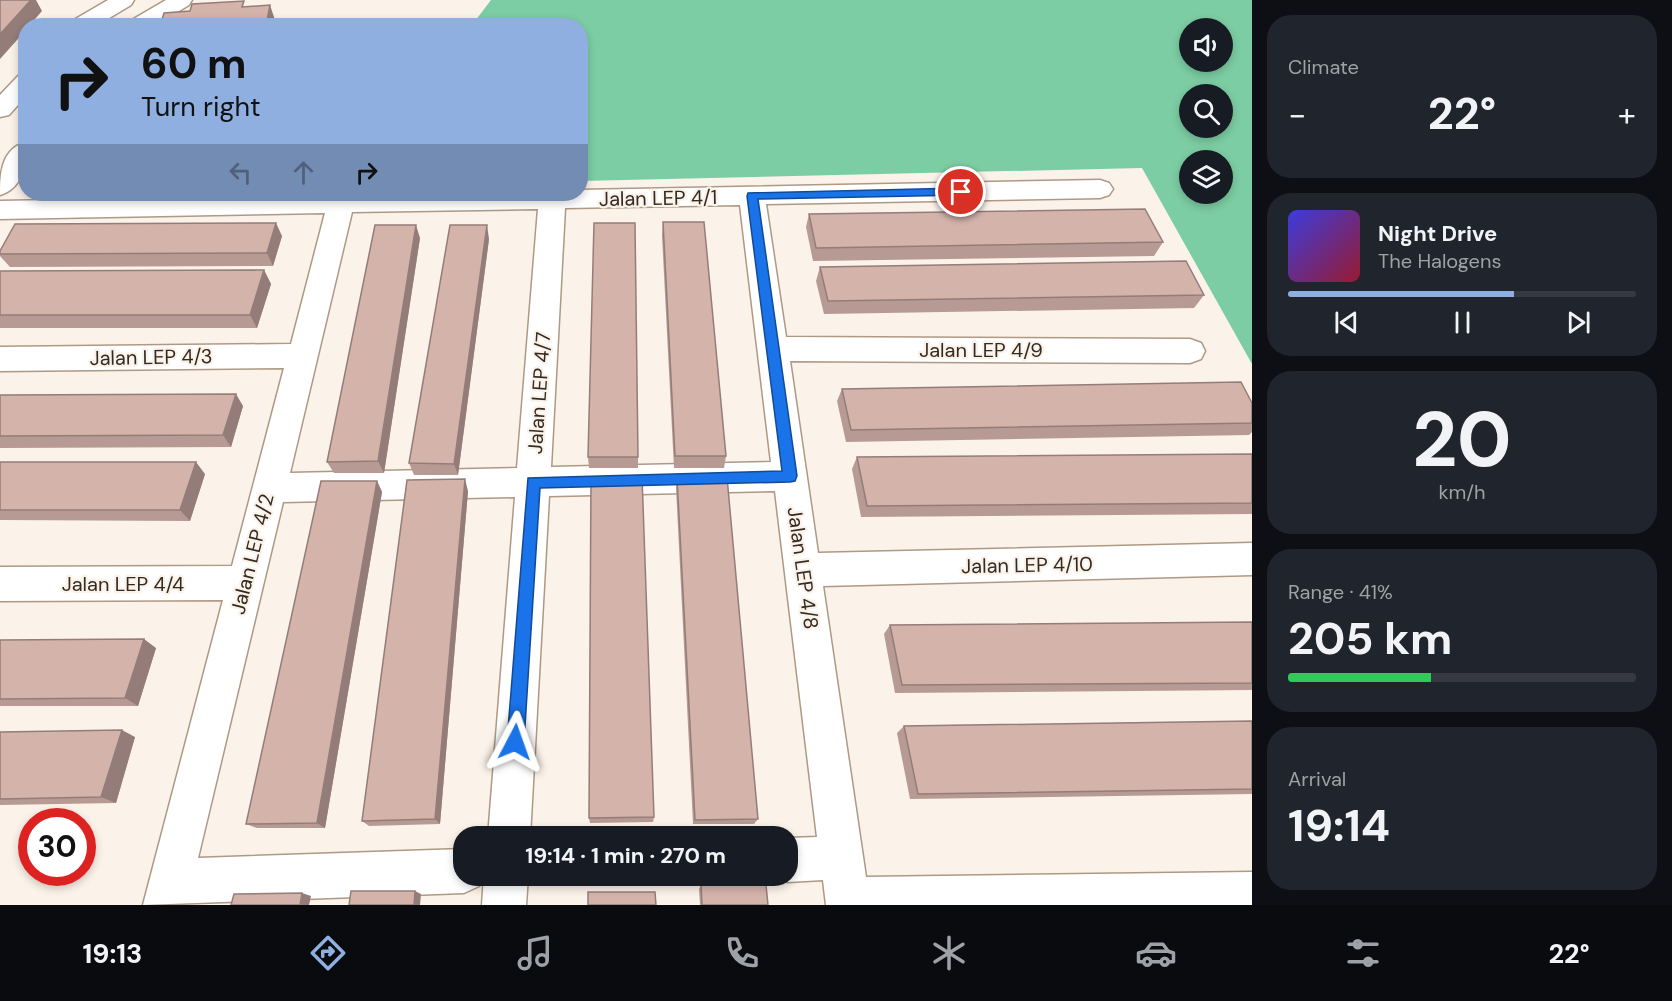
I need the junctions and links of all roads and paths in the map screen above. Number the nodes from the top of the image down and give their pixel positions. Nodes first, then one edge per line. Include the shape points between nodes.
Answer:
1 (181, 0) edge
2 (116, 1) edge
3 (92, 18) edge
4 (151, 18) edge
5 (18, 90) edge
6 (0, 110) edge
7 (18, 161) edge
8 (0, 186) edge
9 (1100, 189) dead end
10 (752, 196) junction
11 (588, 199) edge
12 (499, 201) edge
13 (552, 201) edge
14 (340, 204) junction
15 (0, 210) edge
16 (773, 349) junction
17 (1190, 351) dead end
18 (302, 356) junction
19 (0, 359) edge
20 (790, 476) junction
21 (533, 482) junction
22 (269, 488) junction
23 (1252, 560) edge
24 (803, 570) junction
25 (245, 583) junction
26 (0, 584) edge
27 (510, 826) edge
28 (798, 865) edge
29 (453, 872) edge
30 (505, 886) edge
31 (846, 887) edge
32 (168, 893) edge
33 (1252, 894) edge
34 (504, 905) edge

1 - 4 street
2 - 3 street
5 - 6 street
7 - 8 street
9 - 10 street, Jalan LEP 4/1
10 - 11 street, Jalan LEP 4/1
10 - 16 street, Jalan LEP 4/8
12 - 14 street, Jalan LEP 4/1
13 - 21 street, Jalan LEP 4/7
14 - 15 street, Jalan LEP 4/1
14 - 18 street, Jalan LEP 4/2
16 - 17 street, Jalan LEP 4/9
16 - 20 street, Jalan LEP 4/8
18 - 19 street, Jalan LEP 4/3
18 - 22 street, Jalan LEP 4/2
20 - 21 street
20 - 24 street, Jalan LEP 4/8
21 - 22 street
21 - 27 street, Jalan LEP 4/7
22 - 25 street, Jalan LEP 4/2
23 - 24 street, Jalan LEP 4/10
24 - 31 street, Jalan LEP 4/8
25 - 26 street, Jalan LEP 4/4
25 - 32 street, Jalan LEP 4/2
28 - 31 street
29 - 32 street
30 - 34 street
31 - 33 street

